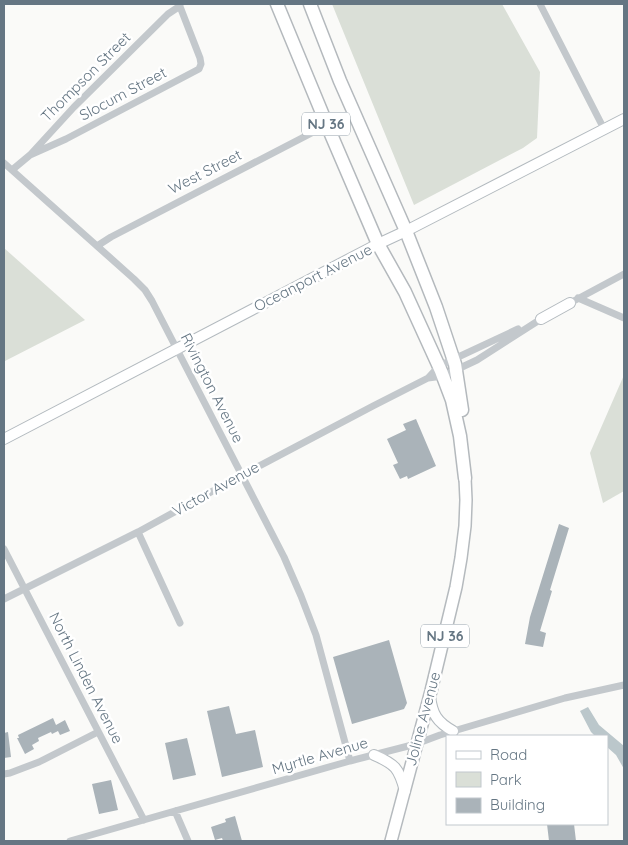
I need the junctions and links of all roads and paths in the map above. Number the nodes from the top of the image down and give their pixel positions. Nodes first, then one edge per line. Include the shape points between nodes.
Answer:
1 (277, 4) edge
2 (310, 4) edge
3 (540, 4) edge
4 (180, 5) edge
5 (624, 119) edge
6 (326, 125) junction
7 (604, 129) junction
8 (30, 156) junction
9 (4, 163) edge
10 (12, 170) junction
11 (406, 231) junction
12 (378, 244) junction
13 (96, 246) junction
14 (624, 274) edge
15 (574, 301) junction
16 (624, 318) edge
17 (542, 319) junction
18 (177, 349) junction
19 (454, 365) junction
20 (441, 371) junction
21 (4, 439) edge
22 (242, 475) junction
23 (465, 478) junction
24 (138, 532) junction
25 (4, 549) edge
26 (24, 588) junction
27 (4, 599) edge
28 (180, 623) dead end
29 (624, 685) edge
30 (430, 694) junction
31 (453, 731) junction
32 (98, 732) junction
33 (416, 744) junction
34 (374, 755) junction
35 (350, 761) junction
36 (4, 774) edge
37 (405, 791) junction
38 (175, 811) junction
39 (144, 820) junction
40 (70, 841) edge
41 (188, 841) edge
42 (392, 841) edge

1 - 6 highway, NJ 36
2 - 11 highway, NJ 36
3 - 7 street
4 - 8 street, Thompson Street via 74,107
4 - 8 street, Slocum Street via 201,66
5 - 7 street, Oceanport Avenue
6 - 12 highway, NJ 36
6 - 13 street, West Street
7 - 11 street, Oceanport Avenue
8 - 10 street, Thompson Street
9 - 10 street, Rivington Avenue
10 - 13 street, Rivington Avenue
11 - 12 street, Oceanport Avenue
11 - 19 highway, NJ 36 via 436,307
12 - 18 street, Oceanport Avenue
12 - 20 highway, NJ 36 via 405,292
13 - 18 street, Rivington Avenue via 145,290
14 - 15 street, Victor Avenue
15 - 16 street
15 - 17 street, Victor Avenue
17 - 19 street, Victor Avenue
17 - 19 street, Victor Avenue via 477,360
18 - 21 street, Oceanport Avenue
18 - 22 street, Rivington Avenue
19 - 20 street, Victor Avenue
19 - 20 street, Victor Avenue
19 - 23 highway, NJ 36 via 464,429
20 - 22 street, Victor Avenue
20 - 23 highway, NJ 36 via 452,400
22 - 24 street, Victor Avenue
22 - 35 street, Rivington Avenue via 307,609
23 - 30 main road, Joline Avenue / NJ 36 via 462,558
24 - 26 street, Victor Avenue
24 - 28 street
25 - 26 street, North Linden Avenue
26 - 27 street, Victor Avenue
26 - 32 street, North Linden Avenue
29 - 31 street, Myrtle Avenue
30 - 31 street via 436,718
30 - 33 main road, Joline Avenue / NJ 36
31 - 33 street, Myrtle Avenue
32 - 36 street via 39,762
32 - 39 street, North Linden Avenue
33 - 34 street, Myrtle Avenue
33 - 37 main road, Joline Avenue / NJ 36
34 - 35 street, Myrtle Avenue
34 - 37 street via 395,767
35 - 38 street, Myrtle Avenue
37 - 42 main road, Joline Avenue / NJ 36
38 - 39 street, Myrtle Avenue
38 - 41 street
39 - 40 street, Myrtle Avenue

